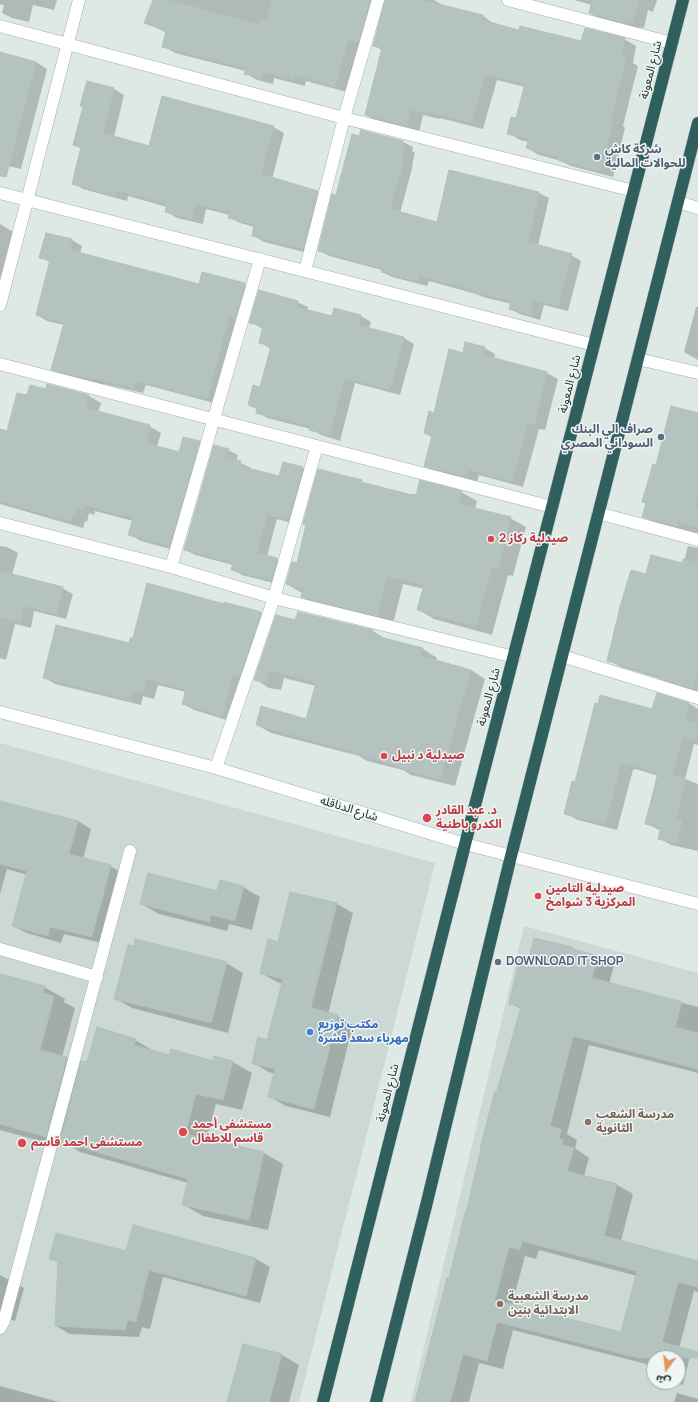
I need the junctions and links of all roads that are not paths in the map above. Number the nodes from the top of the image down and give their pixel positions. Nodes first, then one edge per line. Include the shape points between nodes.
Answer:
1 (79, 0) edge
2 (378, 0) edge
3 (508, 0) edge
4 (683, 0) edge
5 (0, 26) edge
6 (672, 43) junction
7 (68, 44) junction
8 (344, 118) junction
9 (698, 123) edge
10 (634, 191) junction
11 (0, 193) edge
12 (27, 200) junction
13 (678, 202) junction
14 (698, 208) edge
15 (260, 259) junction
16 (305, 271) junction
17 (0, 305) edge
18 (594, 345) junction
19 (638, 359) junction
20 (0, 364) edge
21 (698, 373) edge
22 (213, 419) junction
23 (317, 446) junction
24 (552, 507) junction
25 (598, 513) junction
26 (0, 523) edge
27 (698, 540) edge
28 (171, 567) junction
29 (274, 598) junction
30 (562, 656) junction
31 (514, 657) junction
32 (698, 698) edge
33 (0, 712) edge
34 (216, 768) junction
35 (465, 844) junction
36 (130, 851) dead end
37 (511, 856) junction
38 (698, 904) edge
39 (0, 949) edge
40 (97, 977) junction
41 (0, 1328) edge
42 (323, 1402) edge
43 (376, 1402) edge

1 - 7 street
2 - 8 street
3 - 6 street
4 - 6 highway, شارع المعونة
5 - 7 street
6 - 10 highway, شارع المعونة
7 - 8 street
7 - 12 street
8 - 10 street
8 - 16 street
9 - 13 highway
10 - 18 highway, شارع المعونة
11 - 12 street
12 - 15 street
12 - 17 street
13 - 14 street
13 - 19 highway
15 - 16 street
15 - 22 street
16 - 18 street
18 - 24 highway, شارع المعونة
19 - 21 street
19 - 25 highway
20 - 22 street
22 - 23 street
22 - 28 street
23 - 24 street
23 - 29 street
24 - 31 highway, شارع المعونة
25 - 27 street
25 - 30 highway
26 - 28 street
28 - 29 street
29 - 31 street
29 - 34 street
30 - 32 street
30 - 37 highway
31 - 35 highway, شارع المعونة
33 - 34 street, شارع الدناقله
34 - 35 street, شارع الدناقله
35 - 37 street, شارع الدناقله
35 - 42 highway, شارع المعونة
36 - 40 street
37 - 38 street, شارع الدناقله
37 - 43 highway
39 - 40 street
40 - 41 street

